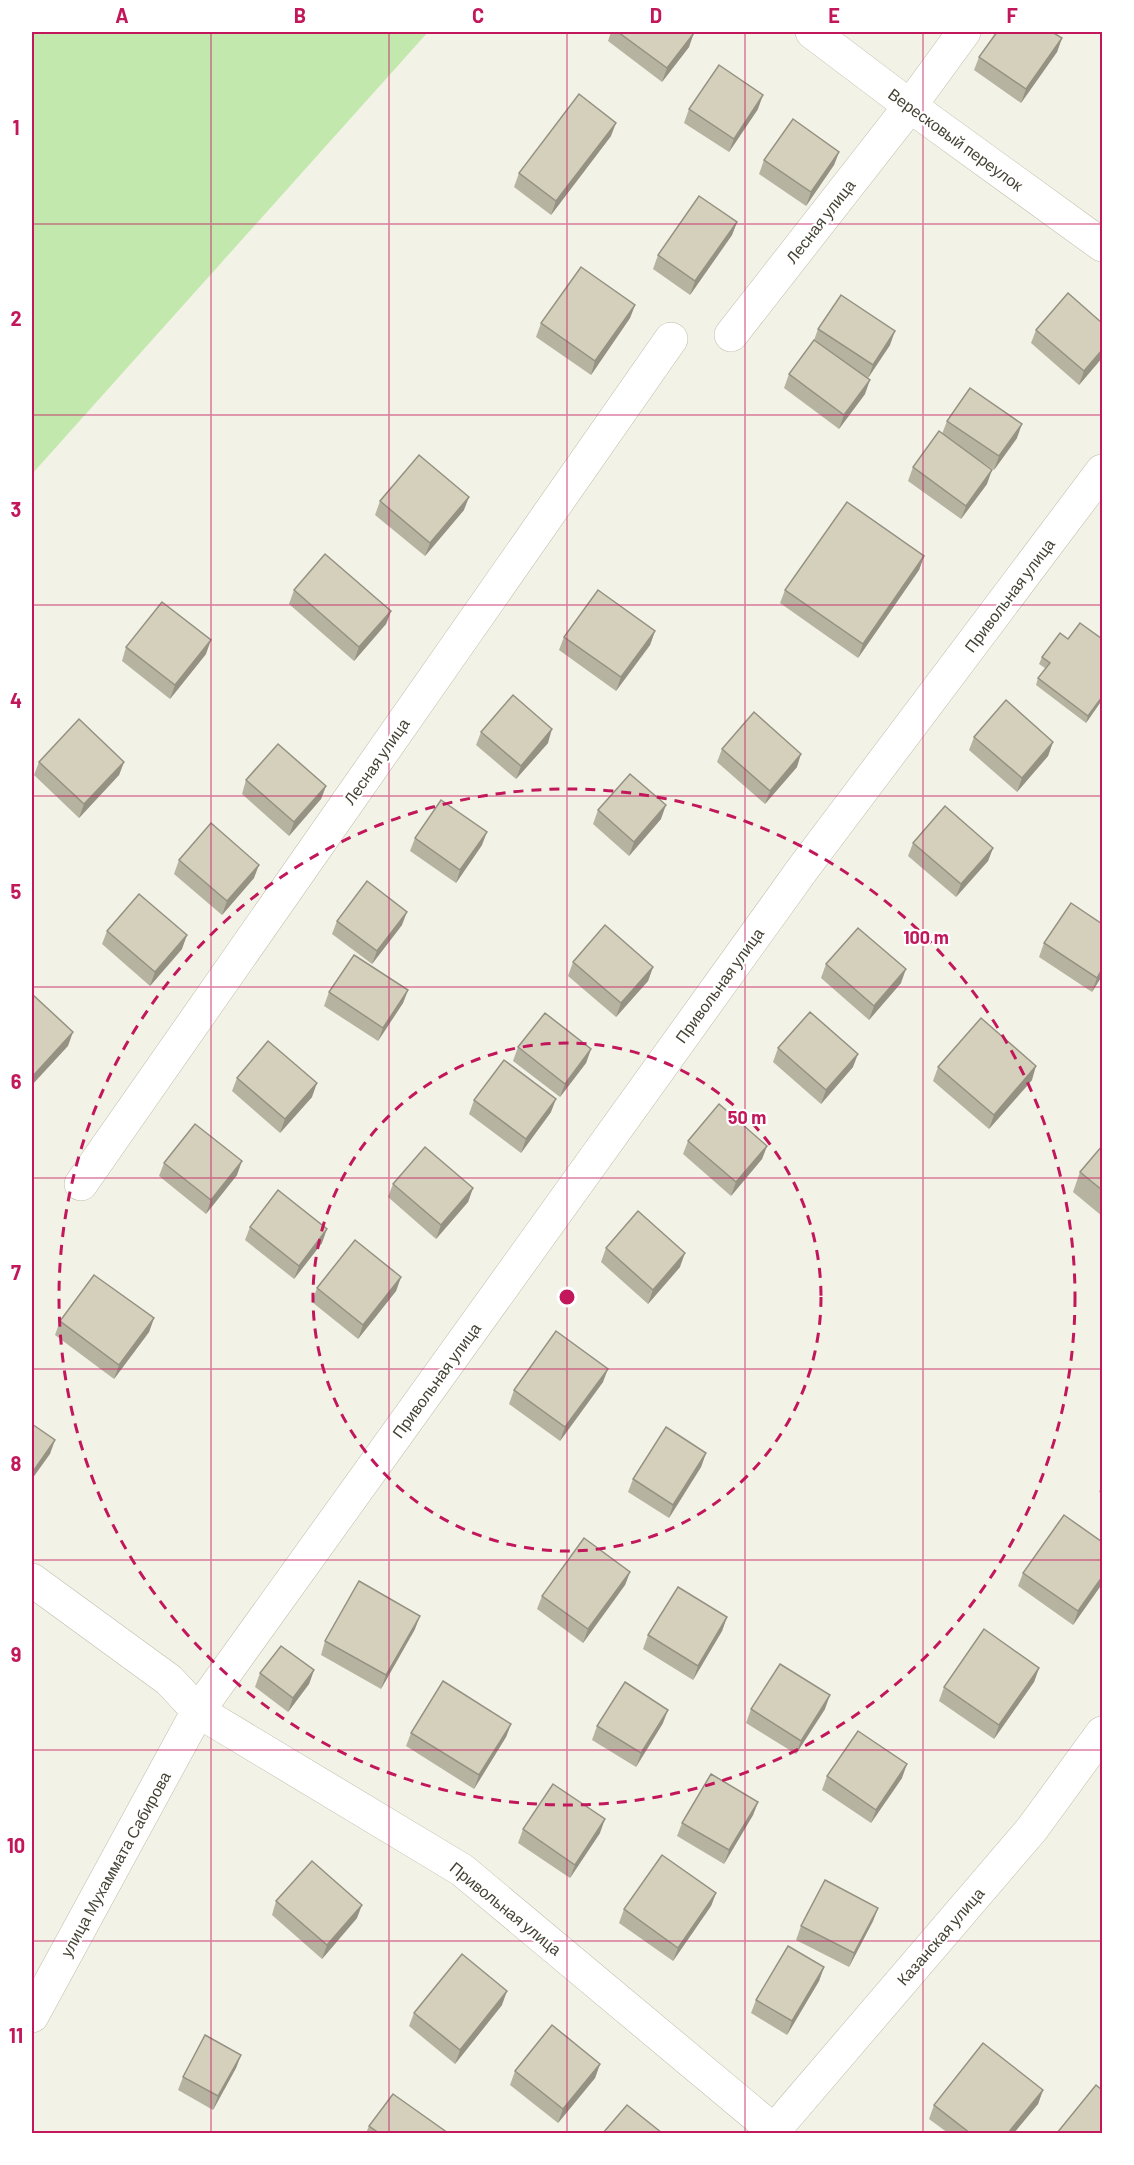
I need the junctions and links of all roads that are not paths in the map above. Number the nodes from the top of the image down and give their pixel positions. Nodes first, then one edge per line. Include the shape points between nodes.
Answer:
1 (812, 32) edge
2 (964, 32) edge
3 (910, 106) junction
4 (1102, 245) edge
5 (731, 335) dead end
6 (671, 339) dead end
7 (1102, 471) edge
8 (81, 1184) dead end
9 (32, 1580) edge
10 (198, 1711) junction
11 (1102, 1733) edge
12 (32, 2016) edge
13 (774, 2132) edge

1 - 3 street, Вересковый переулок
2 - 3 street, Лесная улица
3 - 4 street, Вересковый переулок
3 - 5 street, Лесная улица
6 - 8 street, Лесная улица
7 - 10 street, Привольная улица via 802,870
9 - 10 street via 169,1680
10 - 12 street, улица Мухаммата Сабирова
10 - 13 street, Привольная улица via 462,1870
11 - 13 street, Казанская улица via 1032,1829

